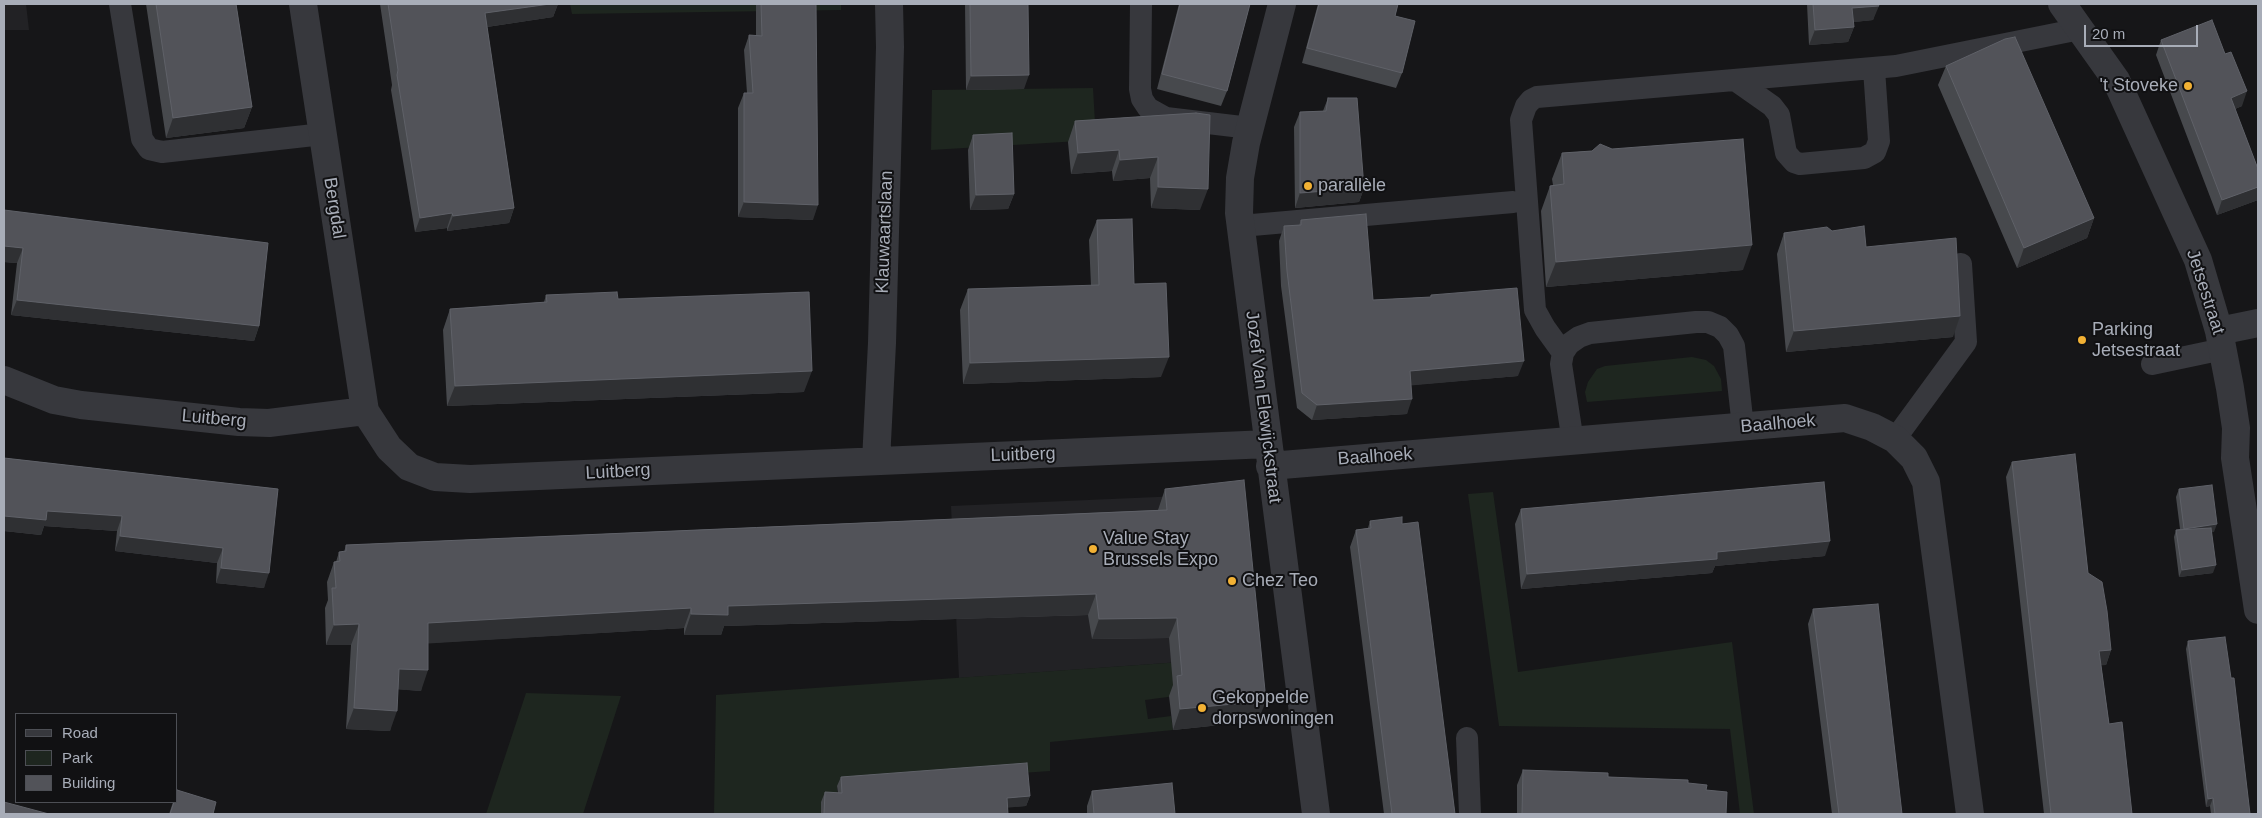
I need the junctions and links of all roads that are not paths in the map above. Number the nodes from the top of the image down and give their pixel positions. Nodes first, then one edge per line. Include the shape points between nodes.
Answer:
1 (120, 4) edge
2 (303, 4) edge
3 (889, 4) edge
4 (1141, 4) edge
5 (1282, 4) edge
6 (2062, 4) edge
7 (2080, 29) junction
8 (1874, 68) junction
9 (1735, 80) junction
10 (1250, 128) junction
11 (323, 134) junction
12 (1513, 202) dead end
13 (1240, 226) junction
14 (1961, 264) dead end
15 (2258, 323) edge
16 (2221, 340) junction
17 (1563, 352) junction
18 (2152, 364) dead end
19 (4, 380) edge
20 (364, 411) junction
21 (1743, 427) junction
22 (1895, 439) junction
23 (1573, 442) junction
24 (1269, 455) junction
25 (876, 461) junction
26 (2258, 610) edge
27 (1467, 738) dead end
28 (1316, 814) edge
29 (1470, 814) edge
30 (1970, 814) edge

1 - 11 lane via 142,139 150,149 162,152
2 - 11 street, Bergdal
3 - 25 street, Klauwaartslaan via 883,303
4 - 10 lane via 1140,89 1148,108 1166,118
5 - 10 street, Jozef Van Elewijckstraat
6 - 7 street, Jetsestraat
7 - 8 lane
7 - 16 street, Jetsestraat via 2116,80 2132,111 2198,260
8 - 9 lane
8 - 9 lane via 1879,141 1875,152 1864,158 1800,164 1786,152 1779,115 1772,106
9 - 17 lane via 1537,97 1526,106 1521,120 1535,310
10 - 13 street, Jozef Van Elewijckstraat via 1240,178
11 - 20 street, Bergdal
12 - 13 lane
13 - 24 street, Jozef Van Elewijckstraat
14 - 22 lane via 1966,342
15 - 16 street
16 - 18 lane
16 - 26 street, Jetsestraat via 2236,428 2235,458
17 - 21 lane via 1579,337 1590,333 1708,322 1720,327 1734,346
17 - 23 lane via 1561,364
19 - 20 street, Luitberg via 72,404 239,422 269,423
20 - 25 street, Luitberg via 389,448 409,467 435,477 470,479
21 - 22 street, Baalhoek via 1845,418
21 - 23 street, Baalhoek
22 - 30 street, Baalhoek via 1914,458 1926,482
23 - 24 street, Baalhoek
24 - 25 street, Luitberg
24 - 28 street, Jozef Van Elewijckstraat
27 - 29 lane

